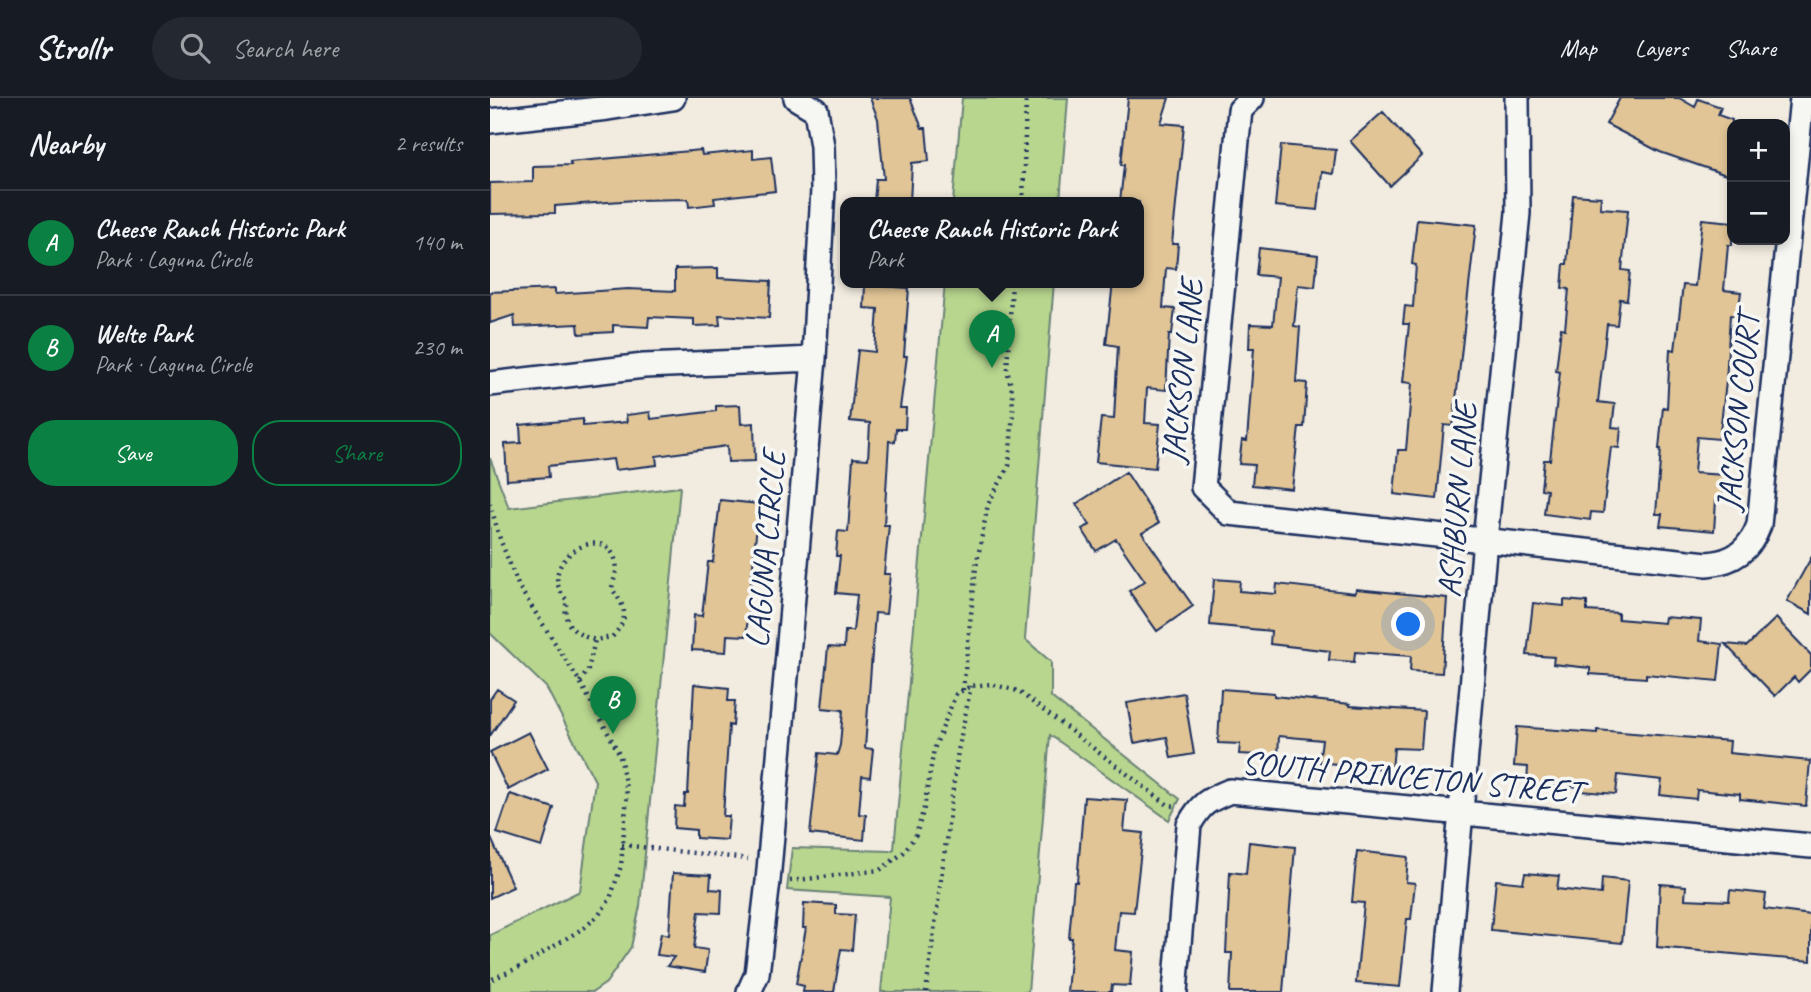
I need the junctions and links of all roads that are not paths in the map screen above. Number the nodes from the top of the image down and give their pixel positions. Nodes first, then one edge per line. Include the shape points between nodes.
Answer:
1 (673, 98) edge
2 (796, 98) edge
3 (1252, 98) edge
4 (1517, 98) edge
5 (1802, 98) edge
6 (490, 121) edge
7 (814, 359) junction
8 (490, 384) edge
9 (1485, 540) junction
10 (1462, 811) junction
11 (1811, 846) edge
12 (749, 992) edge
13 (1175, 992) edge
14 (1445, 992) edge

1 - 6 street
2 - 7 street, LAGUNA CIRCLE via 816,110 822,146
3 - 9 street, JACKSON LANE via 1240,110 1203,487 1229,513
4 - 9 street, ASHBURN LANE via 1518,213
5 - 9 street, JACKSON COURT via 1759,525 1752,542 1729,559 1707,564
7 - 8 street via 644,366
7 - 12 street, LAGUNA CIRCLE via 769,872 757,974
9 - 10 street, ASHBURN LANE
10 - 11 street, SOUTH PRINCETON STREET
10 - 13 street, SOUTH PRINCETON STREET via 1230,791 1209,799 1189,825
10 - 14 street, ASHBURN LANE

